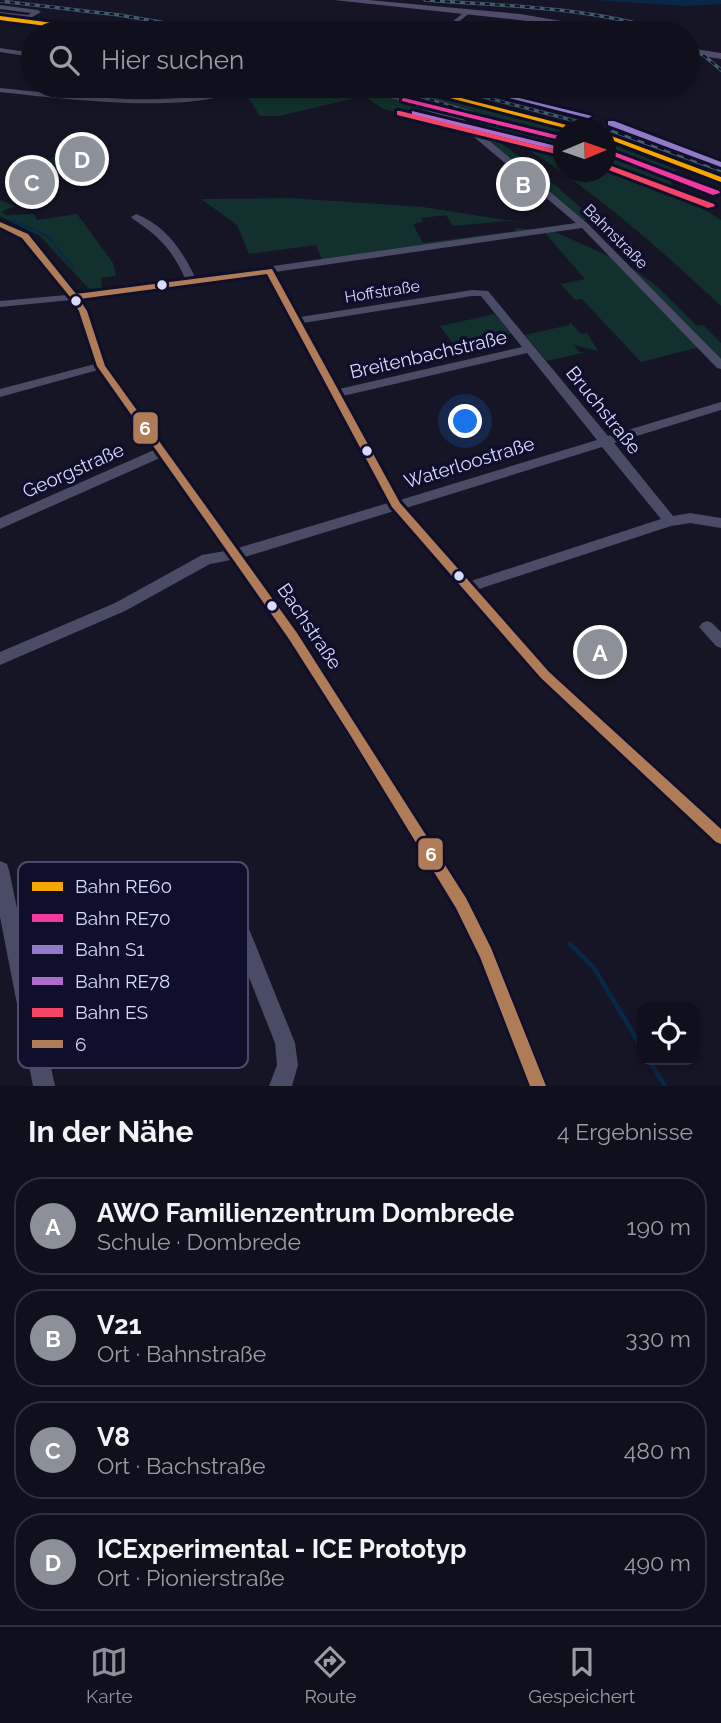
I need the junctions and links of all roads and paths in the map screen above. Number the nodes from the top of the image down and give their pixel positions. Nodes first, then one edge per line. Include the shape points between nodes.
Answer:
1 (339, 0) edge
2 (357, 0) edge
3 (371, 3) junction
4 (0, 7) edge
5 (469, 11) junction
6 (0, 14) edge
7 (456, 21) edge
8 (542, 21) edge
9 (1, 51) edge
10 (700, 51) edge
11 (21, 53) edge
12 (721, 54) edge
13 (0, 90) edge
14 (21, 92) edge
15 (112, 98) edge
16 (174, 98) edge
17 (400, 98) edge
18 (136, 218) dead end
19 (0, 224) edge
20 (584, 225) junction
21 (269, 271) junction
22 (191, 281) junction
23 (472, 293) joint
24 (74, 297) junction
25 (0, 304) edge
26 (296, 321) junction
27 (529, 349) junction
28 (102, 366) junction
29 (721, 366) edge
30 (0, 393) edge
31 (335, 394) junction
32 (721, 406) edge
33 (604, 440) junction
34 (161, 452) junction
35 (396, 505) junction
36 (670, 521) junction
37 (721, 523) edge
38 (0, 524) edge
39 (234, 552) junction
40 (469, 587) junction
41 (707, 627) dead end
42 (721, 642) edge
43 (0, 659) edge
44 (721, 838) edge
45 (0, 870) edge
46 (248, 951) edge
47 (18, 958) edge
48 (40, 1068) edge
49 (44, 1086) edge
50 (280, 1086) edge
51 (538, 1086) edge

1 - 3 main road
2 - 3 main road
3 - 5 main road
4 - 6 street via 38,12 29,18
5 - 7 street
5 - 8 main road
9 - 11 street
10 - 12 main road
13 - 14 street
15 - 16 street
17 - 20 street, Bahnstraße via 458,119
18 - 22 street via 165,234
19 - 24 street, Bachstraße via 25,236
20 - 21 street
20 - 29 street, Bahnstraße
21 - 22 street
21 - 26 street
22 - 24 street
23 - 26 street, Hoffstraße
23 - 27 street, Bruchstraße via 488,296
24 - 25 street
24 - 28 street, Bachstraße
26 - 31 street
27 - 31 street, Breitenbachstraße
27 - 33 street, Bruchstraße
28 - 30 street
28 - 34 street, Bachstraße
31 - 35 street
32 - 33 street, Waterloostraße
33 - 35 street, Waterloostraße
33 - 36 street, Bruchstraße
34 - 38 street, Georgstraße
34 - 39 street, Bachstraße
35 - 39 street, Waterloostraße
35 - 40 street
36 - 37 street via 690,518
36 - 40 street
39 - 43 street, Waterloostraße via 207,559 120,607
39 - 51 street, Bachstraße via 323,682 461,903 486,953
40 - 44 street via 545,675
41 - 42 street
45 - 47 street
46 - 50 street via 285,1042 288,1060
48 - 49 street

